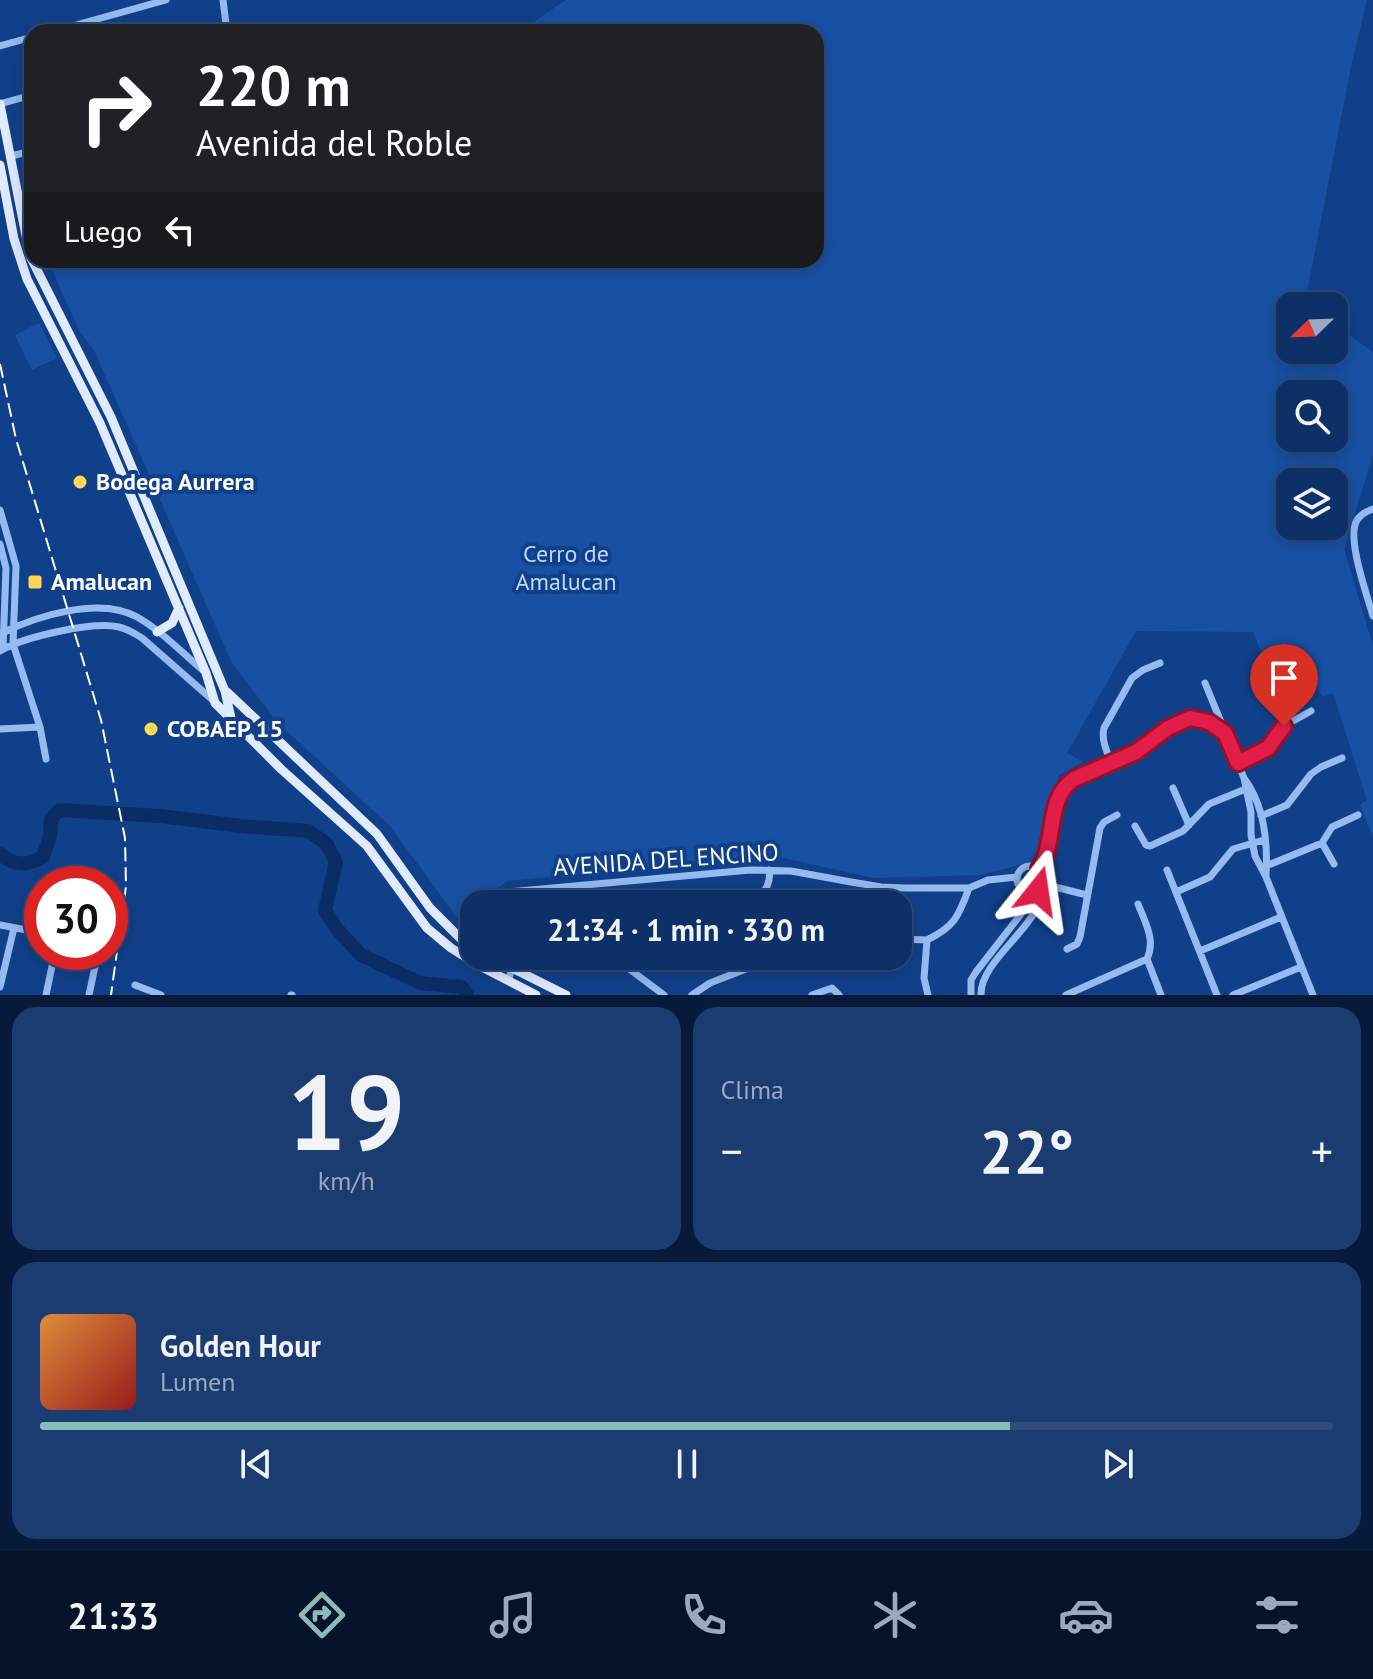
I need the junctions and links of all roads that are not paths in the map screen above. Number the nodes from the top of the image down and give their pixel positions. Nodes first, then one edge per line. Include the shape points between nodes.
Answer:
1 (166, 0) edge
2 (223, 0) edge
3 (80, 24) edge
4 (226, 24) edge
5 (24, 39) edge
6 (0, 46) edge
7 (24, 97) edge
8 (0, 104) edge
9 (2, 120) edge
10 (24, 153) edge
11 (11, 156) junction
12 (0, 165) edge
13 (24, 208) edge
14 (20, 209) junction
15 (24, 232) edge
16 (35, 268) edge
17 (1373, 509) edge
18 (0, 510) edge
19 (0, 544) edge
20 (1372, 574) edge
21 (1362, 579) junction
22 (179, 608) junction
23 (2, 616) edge
24 (1373, 616) edge
25 (14, 617) junction
26 (14, 627) junction
27 (157, 632) junction
28 (2, 633) edge
29 (13, 644) junction
30 (1, 649) edge
31 (1160, 663) dead end
32 (206, 673) junction
33 (1205, 683) dead end
34 (225, 691) junction
35 (1273, 700) dead end
36 (215, 703) junction
37 (1311, 711) dead end
38 (231, 718) junction
39 (1284, 726) junction
40 (40, 727) junction
41 (0, 729) edge
42 (1225, 733) junction
43 (1342, 758) dead end
44 (46, 759) dead end
45 (1111, 763) junction
46 (1238, 763) junction
47 (1173, 788) dead end
48 (1248, 788) junction
49 (1117, 815) dead end
50 (1358, 815) dead end
51 (1261, 816) junction
52 (1189, 825) junction
53 (1135, 826) dead end
54 (1264, 836) junction
55 (1252, 839) junction
56 (1322, 843) junction
57 (1334, 864) dead end
58 (1263, 866) junction
59 (1039, 869) junction
60 (769, 870) junction
61 (1167, 870) dead end
62 (1017, 877) junction
63 (1042, 886) junction
64 (969, 888) junction
65 (531, 890) edge
66 (764, 890) edge
67 (1026, 892) junction
68 (1176, 892) junction
69 (1087, 895) junction
70 (1138, 904) dead end
71 (1281, 917) junction
72 (0, 925) edge
73 (14, 928) junction
74 (24, 930) edge
75 (460, 938) edge
76 (912, 939) edge
77 (927, 940) junction
78 (1067, 949) dead end
79 (1200, 951) junction
80 (1147, 959) junction
81 (1301, 967) junction
82 (51, 970) edge
83 (94, 970) edge
84 (509, 970) edge
85 (521, 970) edge
86 (631, 970) edge
87 (743, 970) edge
88 (508, 981) junction
89 (135, 985) dead end
90 (0, 987) edge
91 (46, 995) edge
92 (89, 995) edge
93 (161, 995) edge
94 (536, 995) edge
95 (566, 995) edge
96 (664, 995) edge
97 (692, 995) edge
98 (812, 995) edge
99 (839, 995) edge
100 (928, 995) edge
101 (971, 995) edge
102 (981, 995) edge
103 (1066, 995) edge
104 (1161, 995) edge
105 (1217, 995) edge
106 (1233, 995) edge
107 (1313, 995) edge

1 - 3 street
2 - 4 street
5 - 6 street
7 - 8 street
8 - 9 main road
9 - 11 main road
10 - 11 street
11 - 14 main road
12 - 22 main road via 27,279 100,423
13 - 14 street
14 - 15 main road
16 - 34 main road via 111,417
17 - 21 street via 1360,515 1353,534
18 - 25 street via 16,566
19 - 23 street via 6,568
20 - 21 street
21 - 24 street
22 - 27 main road via 172,623
22 - 32 main road
23 - 25 street
23 - 28 street
25 - 26 street
26 - 27 street via 68,611 112,607
26 - 28 street
26 - 29 street
27 - 32 street
28 - 30 street
29 - 30 street
29 - 36 street via 73,628 129,630
29 - 40 street
31 - 45 street via 1132,678 1104,728
32 - 34 main road
32 - 36 main road
33 - 42 street
34 - 38 main road
34 - 75 main road via 377,834 430,908
35 - 39 street
36 - 38 main road
37 - 39 street
38 - 88 main road via 367,846 427,928
39 - 46 street via 1268,748
40 - 41 street
40 - 44 street
42 - 45 street via 1190,718
42 - 46 street
43 - 51 street via 1315,770 1287,805
45 - 59 street via 1066,784 1057,801 1048,854
46 - 48 street
47 - 52 street
48 - 51 street
48 - 52 street via 1209,804
48 - 55 street
49 - 69 street via 1100,828
50 - 56 street via 1332,827
51 - 54 street
52 - 53 street via 1150,846
54 - 55 street via 1259,843
54 - 58 street
55 - 58 street
55 - 68 street via 1233,849 1205,881
56 - 57 street
56 - 58 street
58 - 71 street
59 - 62 street via 1029,866
59 - 63 street
60 - 64 street, AVENIDA DEL ENCINO via 881,887
60 - 65 street, AVENIDA DEL ENCINO
60 - 66 street
61 - 68 street
62 - 64 street, AVENIDA DEL ENCINO
62 - 67 street
63 - 67 street
63 - 69 street
63 - 102 street via 1030,919 984,977
64 - 77 street via 956,920
67 - 101 street via 1021,914 971,980
68 - 79 street
69 - 78 street via 1079,941
70 - 80 street via 1151,939
71 - 79 street
71 - 81 street
72 - 73 street
73 - 74 street
73 - 90 street
76 - 77 street
77 - 100 street
79 - 105 street
80 - 103 street
80 - 104 street
81 - 106 street
81 - 107 street
82 - 91 street
83 - 92 street
84 - 88 street
85 - 95 main road
86 - 96 street
87 - 97 street
88 - 94 main road
89 - 93 street
98 - 99 street via 832,988

